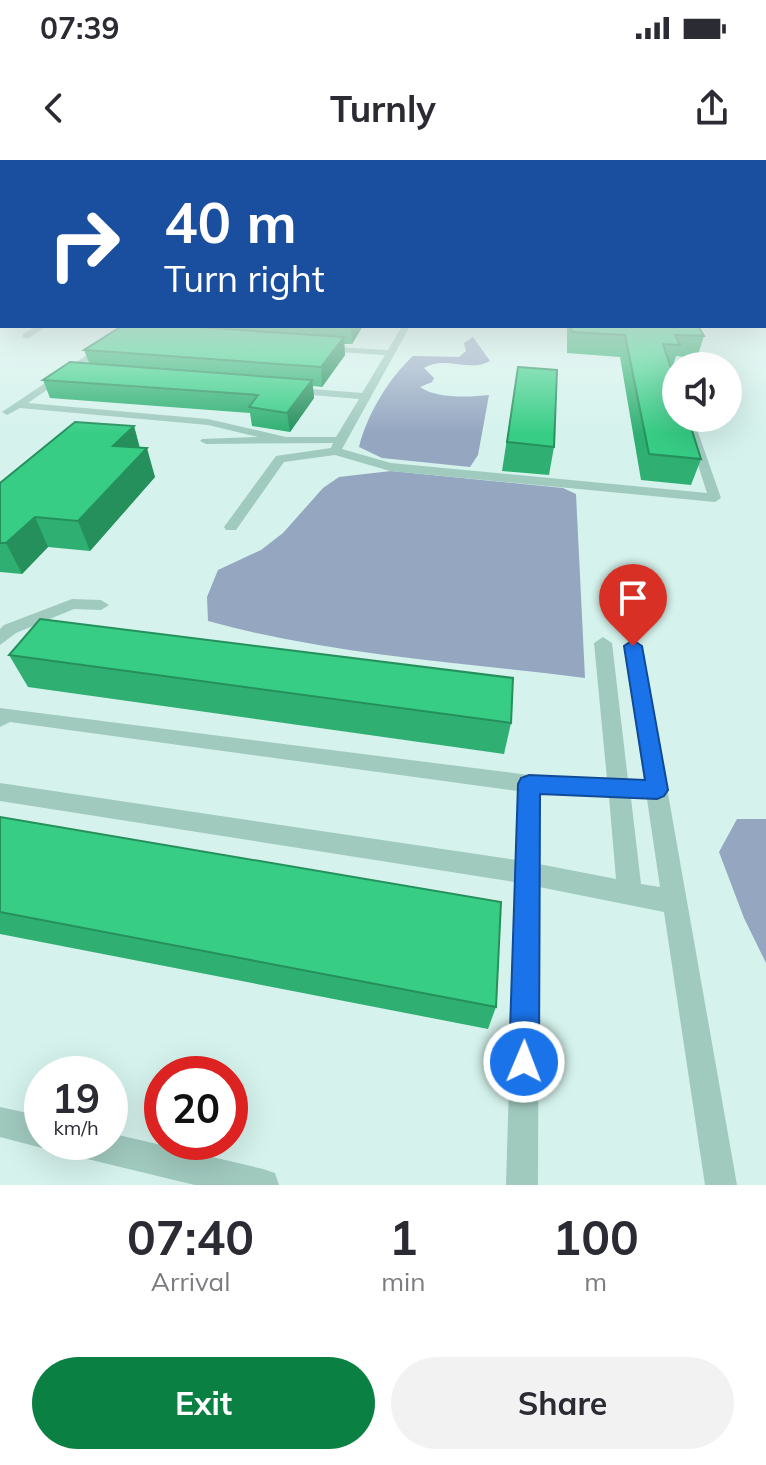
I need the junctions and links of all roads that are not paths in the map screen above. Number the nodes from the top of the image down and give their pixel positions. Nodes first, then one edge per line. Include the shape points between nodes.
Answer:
1 (117, 338) edge
2 (399, 338) edge
3 (312, 348) edge
4 (390, 353) junction
5 (65, 373) junction
6 (81, 374) edge
7 (271, 389) edge
8 (365, 396) junction
9 (19, 405) junction
10 (7, 412) dead end
11 (693, 432) edge
12 (284, 440) junction
13 (206, 441) dead end
14 (338, 446) junction
15 (231, 527) dead end
16 (101, 605) dead end
17 (0, 639) edge
18 (603, 643) dead end
19 (633, 646) dead end
20 (0, 720) edge
21 (529, 784) junction
22 (618, 787) junction
23 (657, 790) junction
24 (0, 792) edge
25 (527, 873) junction
26 (630, 893) junction
27 (675, 902) junction
28 (0, 1122) edge
29 (24, 1128) edge
30 (128, 1153) edge
31 (263, 1185) edge
32 (522, 1185) edge
33 (721, 1185) edge

1 - 5 lane
2 - 4 lane
3 - 4 lane
4 - 8 lane
5 - 6 lane
5 - 9 lane
7 - 8 lane
8 - 14 lane
9 - 10 lane
9 - 12 lane via 208,422
11 - 14 lane via 715,498 390,467
12 - 13 lane
12 - 14 lane
14 - 15 lane via 280,459
16 - 17 lane via 72,604 10,629
18 - 22 lane
19 - 23 lane
20 - 21 lane via 5,714
21 - 22 lane
21 - 25 lane
22 - 23 lane
22 - 26 lane
23 - 27 lane
24 - 25 lane
25 - 26 lane
25 - 32 lane
26 - 27 lane
27 - 33 lane
28 - 29 lane
30 - 31 lane

